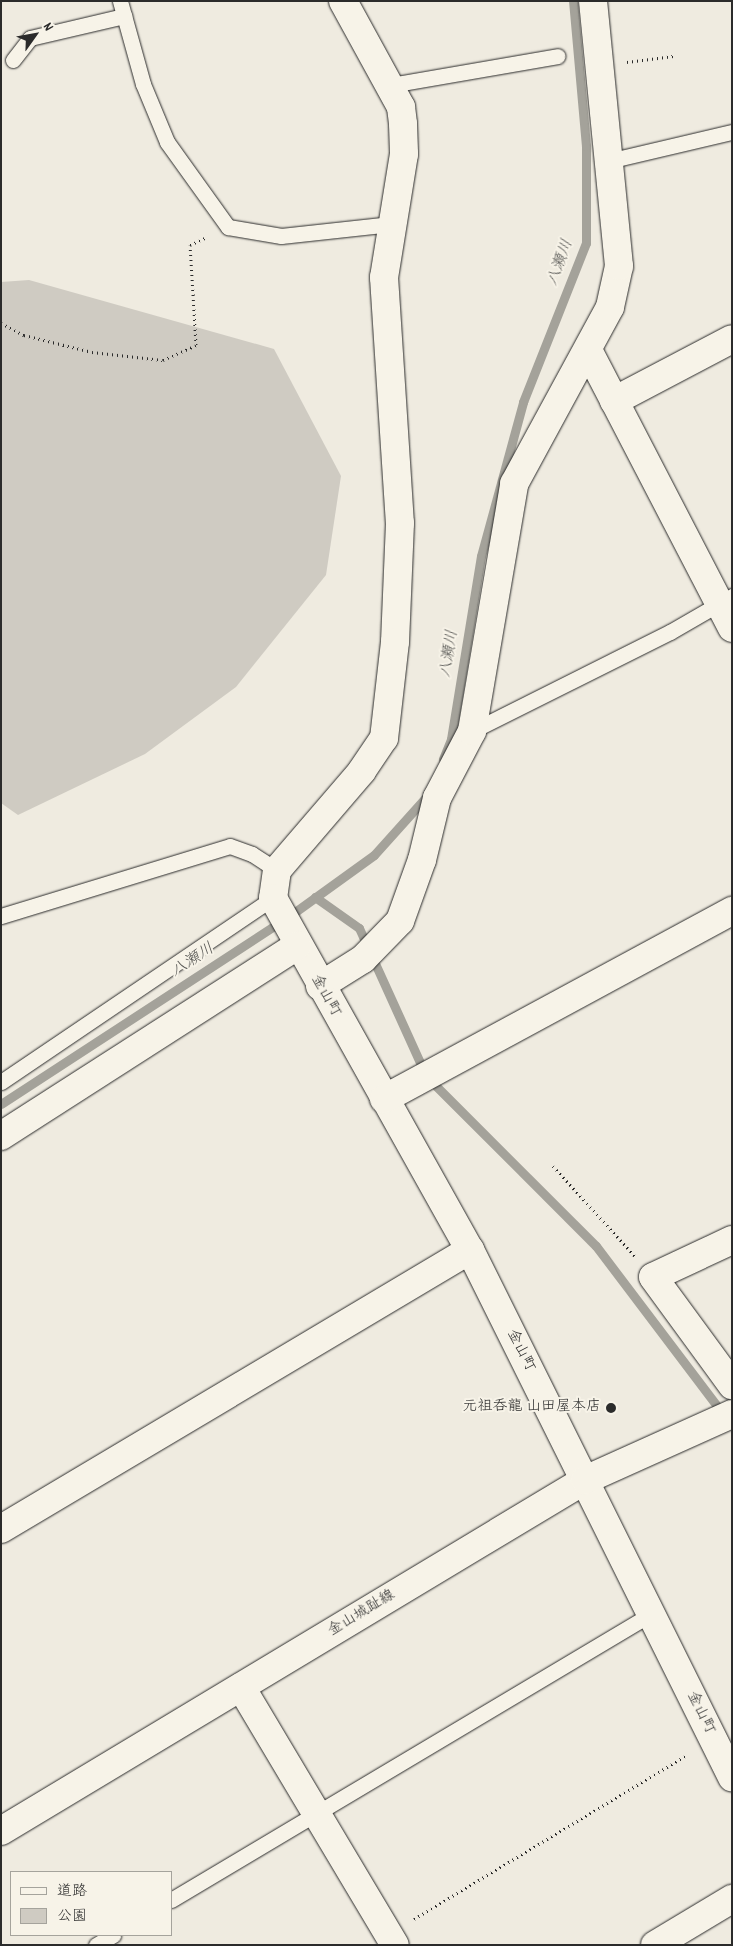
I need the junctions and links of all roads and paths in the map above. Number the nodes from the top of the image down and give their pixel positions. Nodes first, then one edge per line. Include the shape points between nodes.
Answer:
1 (120, 1) edge
2 (343, 1) edge
3 (593, 1) edge
4 (124, 16) junction
5 (558, 56) dead end
6 (674, 56) dead end
7 (13, 60) dead end
8 (600, 66) junction
9 (390, 85) junction
10 (732, 132) edge
11 (608, 161) junction
12 (391, 224) junction
13 (228, 227) junction
14 (1, 323) edge
15 (732, 339) edge
16 (588, 350) junction
17 (614, 402) junction
18 (725, 600) edge
19 (732, 628) edge
20 (472, 732) junction
21 (277, 870) junction
22 (275, 902) junction
23 (732, 910) edge
24 (1, 916) edge
25 (295, 940) junction
26 (320, 986) junction
27 (1, 1082) edge
28 (384, 1099) junction
29 (1, 1136) edge
30 (553, 1166) dead end
31 (732, 1240) edge
32 (470, 1250) junction
33 (653, 1277) junction
34 (732, 1385) edge
35 (732, 1414) edge
36 (585, 1480) junction
37 (1, 1529) edge
38 (651, 1614) junction
39 (241, 1687) junction
40 (713, 1740) junction
41 (732, 1777) edge
42 (316, 1813) junction
43 (1, 1831) edge
44 (172, 1899) edge
45 (732, 1899) edge
46 (111, 1936) edge
47 (391, 1939) edge
48 (96, 1945) edge
49 (655, 1945) edge

1 - 4 lane
2 - 9 street
3 - 8 street
4 - 7 lane via 30,38
4 - 13 lane via 143,84 167,142
5 - 9 lane
6 - 8 path
8 - 11 street
9 - 12 street via 401,107 404,154
10 - 11 lane
11 - 16 street via 619,266 610,307
12 - 13 lane via 281,236
12 - 21 street via 384,277 400,523 395,642 384,738 362,771
13 - 14 path via 190,244 196,345 163,360 92,352 24,335
15 - 17 street
16 - 17 street
16 - 20 street via 514,484
17 - 18 street
18 - 19 street
18 - 20 lane
20 - 26 street via 437,798 422,860 400,921 370,952
21 - 22 street
21 - 24 lane via 252,854 230,846
22 - 25 street, 金山町
22 - 27 lane
23 - 28 street
25 - 26 street, 金山町
25 - 29 street
26 - 28 street, 金山町
28 - 32 street, 金山町
30 - 33 path
31 - 33 street
32 - 36 street, 金山町
32 - 37 street
33 - 34 street
35 - 36 street, 金山城趾線
36 - 38 street, 金山町
36 - 39 street, 金山城趾線
38 - 40 street, 金山町
38 - 42 lane
39 - 42 street
39 - 43 street, 金山城趾線
40 - 41 street, 金山町
40 - 47 path
42 - 44 lane
42 - 47 street
45 - 49 street
46 - 48 lane

